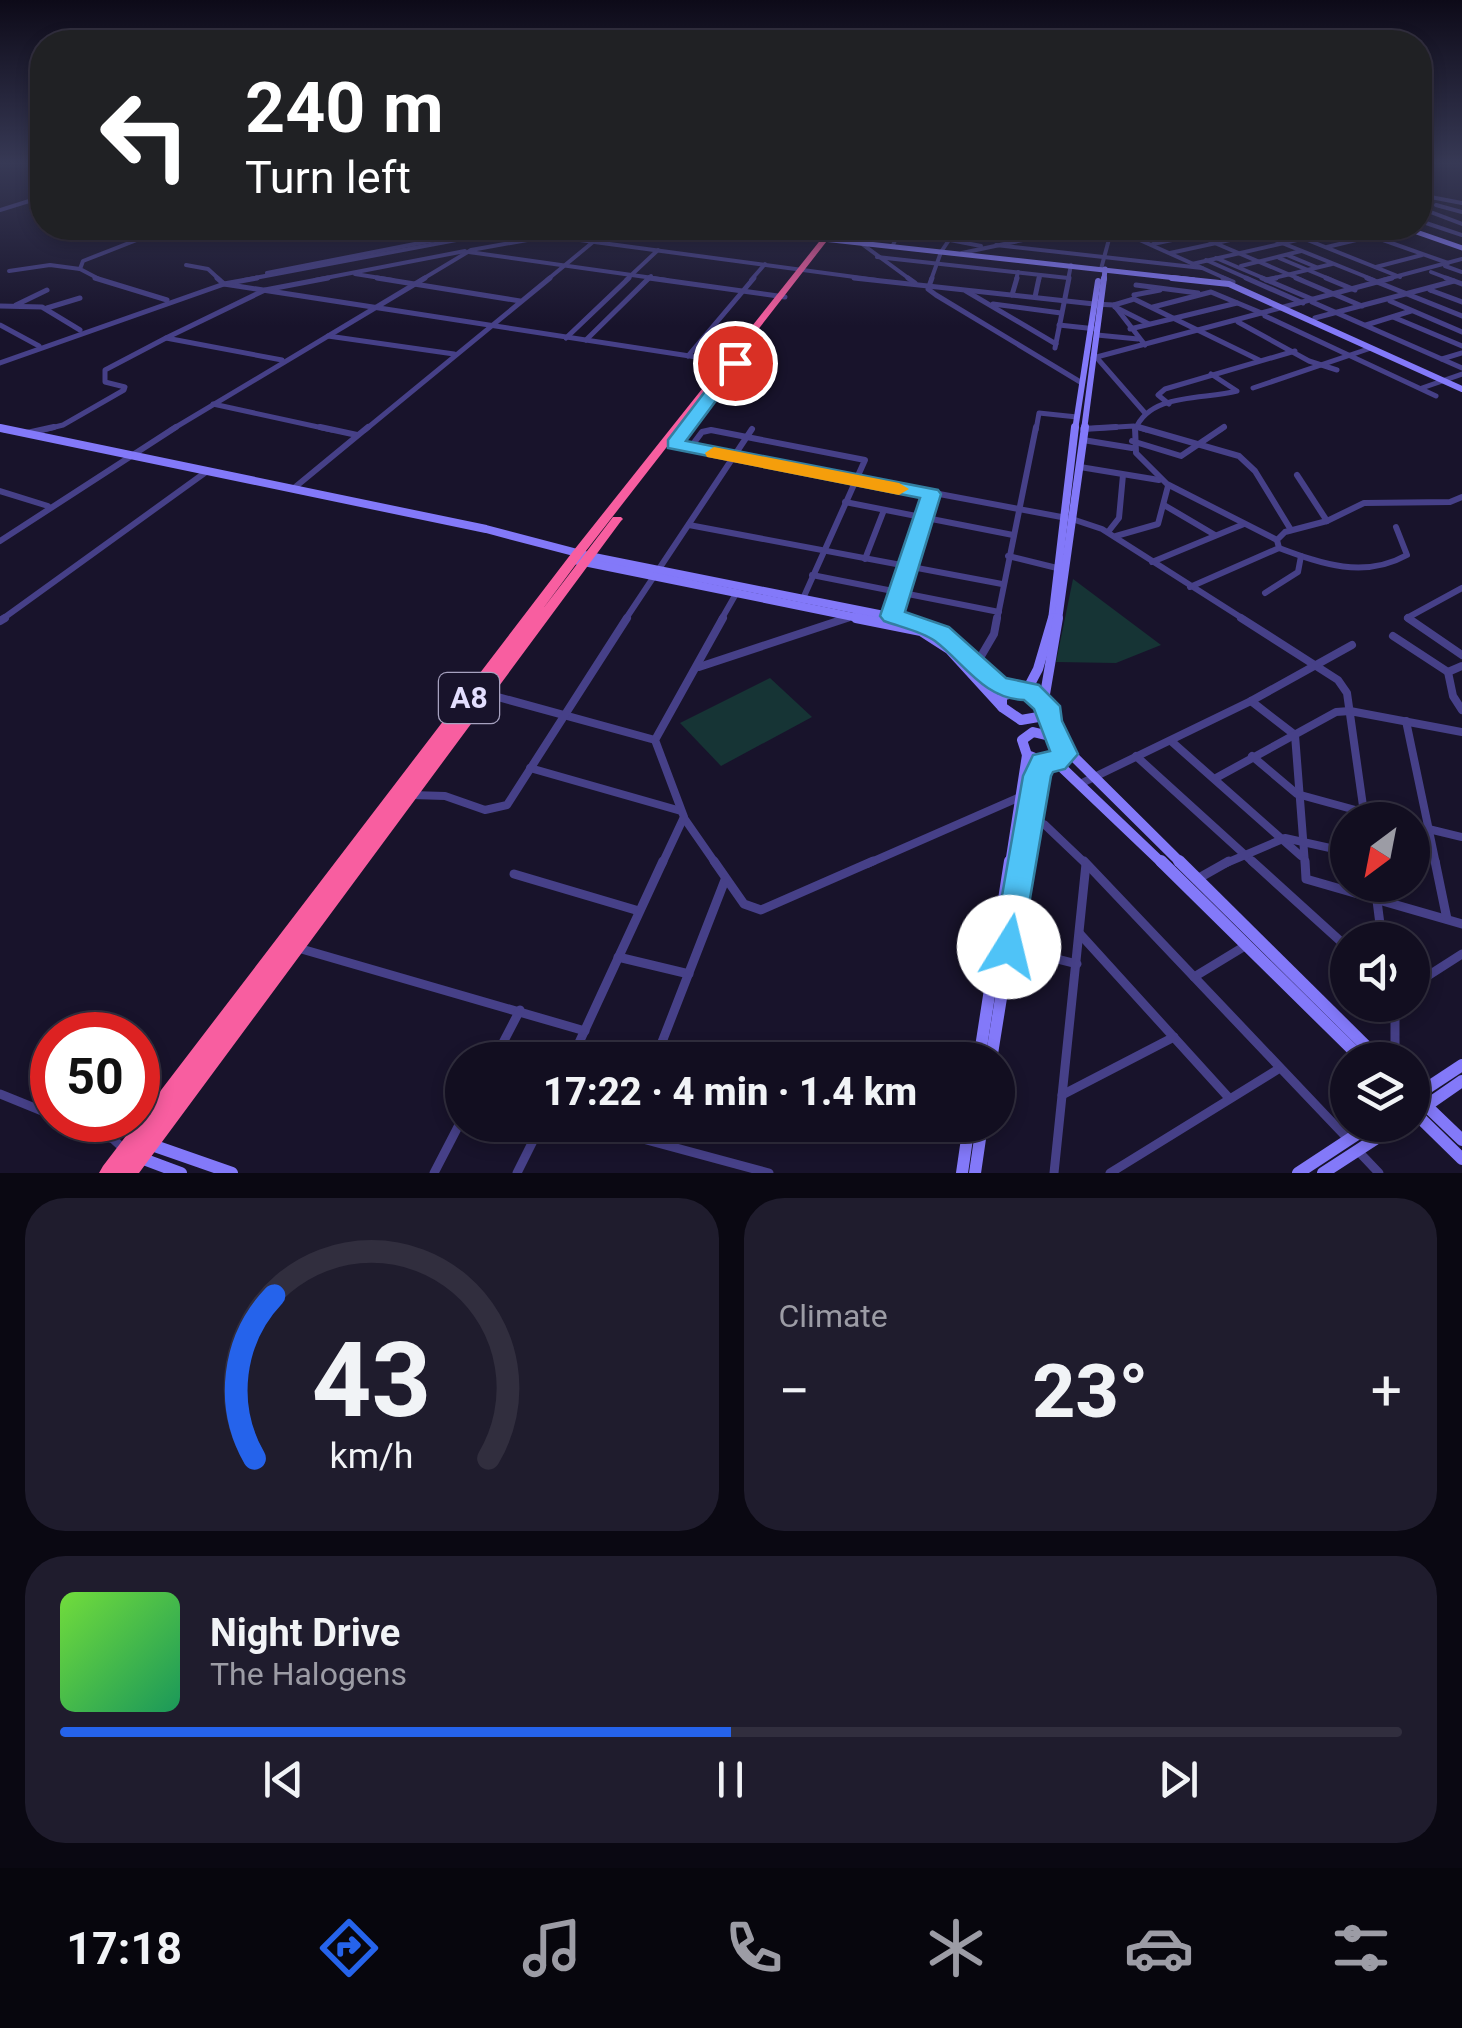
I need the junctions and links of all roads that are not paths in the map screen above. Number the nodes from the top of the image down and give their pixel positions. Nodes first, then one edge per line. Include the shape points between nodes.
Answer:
1 (1432, 224) edge
2 (1462, 235) edge
3 (1432, 237) edge
4 (137, 240) edge
5 (437, 240) edge
6 (456, 240) edge
7 (526, 240) edge
8 (585, 240) edge
9 (823, 240) edge
10 (846, 240) edge
11 (852, 240) edge
12 (896, 240) edge
13 (950, 240) joint
14 (1021, 240) edge
15 (1110, 240) edge
16 (1140, 240) edge
17 (1172, 240) edge
18 (1208, 240) edge
19 (1231, 240) edge
20 (1276, 240) edge
21 (1291, 240) edge
22 (1306, 240) edge
23 (1356, 240) edge
24 (1384, 240) edge
25 (594, 241) junction
26 (1281, 242) junction
27 (1216, 243) junction
28 (862, 244) junction
29 (996, 245) junction
30 (1151, 245) junction
31 (893, 246) junction
32 (987, 247) junction
33 (1325, 247) junction
34 (1462, 248) edge
35 (659, 249) junction
36 (469, 251) junction
37 (1302, 251) junction
38 (942, 252) junction
39 (1238, 252) junction
40 (962, 253) junction
41 (1169, 253) junction
42 (1424, 254) junction
43 (1287, 255) junction
44 (992, 257) junction
45 (1277, 257) junction
46 (877, 258) junction
47 (1106, 258) junction
48 (1216, 258) junction
49 (1352, 258) junction
50 (1462, 259) edge
51 (1206, 260) junction
52 (1258, 262) junction
53 (766, 263) junction
54 (937, 263) junction
55 (1332, 263) junction
56 (564, 264) junction
57 (1192, 264) junction
58 (1294, 264) junction
59 (186, 265) dead end
60 (1447, 265) junction
61 (964, 266) junction
62 (1070, 266) junction
63 (1238, 267) junction
64 (1318, 267) junction
65 (1376, 267) junction
66 (1202, 268) junction
67 (80, 269) junction
68 (988, 269) junction
69 (1103, 269) junction
70 (1274, 269) junction
71 (801, 270) junction
72 (1227, 270) junction
73 (1307, 270) junction
74 (1427, 270) junction
75 (9, 271) dead end
76 (349, 272) junction
77 (1018, 272) junction
78 (1462, 272) edge
79 (1213, 273) junction
80 (632, 274) junction
81 (1136, 274) junction
82 (1253, 274) junction
83 (1287, 274) junction
84 (1040, 275) junction
85 (651, 276) junction
86 (1401, 277) junction
87 (1068, 278) junction
88 (1328, 279) junction
89 (1267, 280) junction
90 (1230, 281) junction
91 (1243, 281) junction
92 (1454, 281) junction
93 (1256, 282) junction
94 (226, 283) junction
95 (916, 283) junction
96 (413, 284) junction
97 (927, 284) junction
98 (1309, 284) junction
99 (1382, 284) junction
100 (1462, 284) edge
101 (1136, 285) junction
102 (955, 288) junction
103 (1166, 288) junction
104 (1288, 289) junction
105 (1429, 289) junction
106 (47, 290) dead end
107 (265, 290) junction
108 (742, 290) junction
109 (1356, 290) junction
110 (1277, 292) junction
111 (1204, 293) junction
112 (1260, 293) junction
113 (1462, 293) edge
114 (1012, 294) junction
115 (1408, 294) junction
116 (1336, 295) junction
117 (781, 296) junction
118 (1449, 296) junction
119 (1134, 297) junction
120 (80, 298) dead end
121 (1036, 298) junction
122 (1387, 300) junction
123 (169, 301) junction
124 (520, 301) junction
125 (1064, 301) junction
126 (1313, 301) junction
127 (1238, 302) junction
128 (1462, 302) edge
129 (988, 304) junction
130 (1098, 304) junction
131 (1304, 304) junction
132 (0, 306) edge
133 (15, 306) junction
134 (1114, 306) junction
135 (1362, 306) junction
136 (372, 307) junction
137 (1151, 308) junction
138 (1289, 308) junction
139 (46, 309) junction
140 (1412, 311) junction
141 (1449, 311) junction
142 (1062, 313) junction
143 (1340, 314) junction
144 (1264, 315) junction
145 (1393, 316) junction
146 (1461, 316) edge
147 (1011, 317) junction
148 (1172, 318) junction
149 (1315, 318) junction
150 (1429, 318) junction
151 (1237, 322) junction
152 (986, 324) junction
153 (1059, 324) junction
154 (1150, 324) junction
155 (490, 325) junction
156 (1365, 325) junction
157 (0, 326) edge
158 (1130, 329) junction
159 (81, 331) junction
160 (1095, 331) junction
161 (1200, 332) junction
162 (1462, 332) edge
163 (326, 336) junction
164 (166, 338) junction
165 (566, 338) junction
166 (1140, 339) junction
167 (586, 340) junction
168 (1145, 345) junction
169 (40, 346) junction
170 (1372, 348) junction
171 (1462, 349) edge
172 (1294, 351) junction
173 (456, 354) junction
174 (688, 356) junction
175 (1348, 356) junction
176 (1095, 357) junction
177 (1441, 359) junction
178 (284, 360) junction
179 (1260, 360) junction
180 (0, 362) edge
181 (731, 363) junction
182 (1318, 365) junction
183 (1337, 370) dead end
184 (1462, 371) edge
185 (1211, 374) junction
186 (1446, 379) junction
187 (1082, 383) junction
188 (1462, 387) edge
189 (1253, 388) dead end
190 (1420, 389) junction
191 (1436, 396) dead end
192 (212, 404) junction
193 (1170, 405) junction
194 (1145, 413) junction
195 (1077, 417) junction
196 (1134, 426) junction
197 (1224, 427) dead end
198 (0, 428) edge
199 (752, 429) dead end
200 (1084, 429) junction
201 (26, 434) junction
202 (358, 436) junction
203 (747, 437) junction
204 (1083, 440) junction
205 (1132, 444) junction
206 (1202, 444) junction
207 (682, 446) junction
208 (131, 456) junction
209 (736, 457) junction
210 (1080, 467) junction
211 (206, 472) junction
212 (1124, 475) junction
213 (1297, 475) dead end
214 (1160, 480) junction
215 (855, 481) junction
216 (1168, 486) junction
217 (0, 491) edge
218 (291, 491) junction
219 (931, 494) junction
220 (1462, 497) edge
221 (846, 502) junction
222 (1164, 505) junction
223 (49, 506) junction
224 (1019, 509) junction
225 (884, 510) junction
226 (924, 517) junction
227 (1068, 518) junction
228 (1327, 520) junction
229 (1245, 523) junction
230 (689, 525) junction
231 (1396, 527) dead end
232 (1291, 530) junction
233 (1112, 534) junction
234 (1012, 535) junction
235 (1216, 536) junction
236 (0, 541) edge
237 (1278, 544) junction
238 (823, 550) junction
239 (1008, 556) junction
240 (1300, 556) junction
241 (581, 558) junction
242 (866, 559) junction
243 (1152, 562) junction
244 (907, 567) junction
245 (1063, 570) junction
246 (659, 573) junction
247 (812, 575) junction
248 (1002, 584) junction
249 (1190, 587) junction
250 (1462, 588) edge
251 (738, 590) junction
252 (900, 593) junction
253 (1264, 593) dead end
254 (801, 602) junction
255 (998, 612) junction
256 (851, 616) junction
257 (897, 619) junction
258 (0, 621) edge
259 (1393, 636) dead end
260 (1352, 645) dead end
261 (1462, 654) edge
262 (976, 664) junction
263 (1462, 666) edge
264 (1314, 667) junction
265 (698, 668) junction
266 (1448, 672) junction
267 (1027, 690) junction
268 (1011, 691) junction
269 (480, 692) junction
270 (1251, 701) junction
271 (1045, 706) junction
272 (1004, 710) junction
273 (1350, 710) junction
274 (1462, 710) edge
275 (563, 714) junction
276 (1406, 722) junction
277 (1462, 732) edge
278 (1295, 736) junction
279 (655, 740) junction
280 (1022, 740) junction
281 (1171, 741) junction
282 (1062, 744) junction
283 (1027, 755) junction
284 (1136, 756) junction
285 (1252, 756) junction
286 (1049, 762) junction
287 (530, 768) junction
288 (1216, 778) junction
289 (1087, 780) junction
290 (1297, 794) junction
291 (410, 795) junction
292 (1020, 797) junction
293 (1363, 802) edge
294 (1421, 802) edge
295 (1330, 805) edge
296 (682, 814) junction
297 (1029, 820) junction
298 (1430, 829) edge
299 (1462, 836) edge
300 (1286, 838) junction
301 (1300, 841) junction
302 (1430, 846) edge
303 (1330, 848) edge
304 (1242, 854) junction
305 (1302, 857) junction
306 (1086, 863) junction
307 (514, 874) dead end
308 (726, 879) junction
309 (1191, 883) junction
310 (1330, 887) edge
311 (1384, 902) edge
312 (638, 911) junction
313 (1447, 920) junction
314 (1462, 924) edge
315 (1330, 932) edge
316 (1080, 934) junction
317 (289, 945) junction
318 (1245, 946) junction
319 (1009, 947) junction
320 (1462, 954) edge
321 (618, 957) junction
322 (1077, 964) junction
323 (689, 974) junction
324 (1430, 974) edge
325 (1194, 977) junction
326 (1305, 995) junction
327 (520, 1010) junction
328 (585, 1031) junction
329 (1174, 1037) junction
330 (503, 1042) edge
331 (580, 1042) edge
332 (662, 1042) edge
333 (982, 1042) edge
334 (994, 1042) edge
335 (1347, 1042) edge
336 (1359, 1042) edge
337 (1462, 1065) edge
338 (1280, 1068) junction
339 (1462, 1081) edge
340 (1430, 1092) edge
341 (0, 1094) edge
342 (1062, 1096) junction
343 (1430, 1097) edge
344 (1230, 1098) junction
345 (30, 1107) edge
346 (1430, 1115) edge
347 (1430, 1122) edge
348 (1462, 1140) edge
349 (120, 1142) edge
350 (450, 1142) edge
351 (533, 1142) edge
352 (668, 1142) edge
353 (967, 1142) edge
354 (971, 1142) edge
355 (1356, 1142) edge
356 (1360, 1142) edge
357 (1353, 1145) junction
358 (137, 1148) junction
359 (1462, 1159) edge
360 (110, 1173) edge
361 (126, 1173) edge
362 (181, 1173) edge
363 (232, 1173) edge
364 (434, 1173) edge
365 (517, 1173) edge
366 (769, 1173) edge
367 (962, 1173) edge
368 (975, 1173) edge
369 (1054, 1173) edge
370 (1110, 1173) edge
371 (1298, 1173) edge
372 (1323, 1173) edge
373 (1380, 1173) edge

1 - 2 street
3 - 34 main road
4 - 67 street via 83,261
5 - 94 street
6 - 94 street
7 - 36 street
8 - 25 street
9 - 71 highway, A8
10 - 28 main road
11 - 31 main road
12 - 31 street
13 - 32 street
13 - 38 street
14 - 29 street
15 - 47 street
16 - 30 street
17 - 30 street
18 - 27 street
19 - 27 street
20 - 26 street
21 - 26 street
22 - 33 street
23 - 33 street
24 - 42 street
25 - 35 street
25 - 56 street
26 - 37 street
26 - 39 street
27 - 39 street
27 - 41 street
28 - 31 main road
28 - 46 street
29 - 32 street
29 - 47 street
30 - 41 street
31 - 38 main road
32 - 40 street
33 - 49 street
35 - 53 street
35 - 80 street
36 - 56 street
36 - 76 street
36 - 96 street
37 - 43 street
37 - 55 street
38 - 40 main road
38 - 44 main road
38 - 54 street
39 - 48 street
39 - 52 street
40 - 44 main road
41 - 57 street
42 - 60 street
42 - 65 street
43 - 45 street
43 - 64 street
44 - 62 main road
44 - 68 street
45 - 52 street
45 - 58 street
46 - 54 street
46 - 95 street
47 - 66 street
47 - 69 street
48 - 51 street
48 - 63 street
49 - 55 street
49 - 65 street
50 - 60 street
51 - 57 street
51 - 72 street
52 - 63 street
52 - 70 street
53 - 71 street
53 - 108 street
54 - 61 street
54 - 97 street
55 - 64 street
55 - 99 street
56 - 80 street
56 - 124 street
57 - 66 street
58 - 70 street
58 - 73 street
59 - 94 street via 208,269
60 - 74 street
60 - 78 street
61 - 68 street
61 - 102 street
62 - 69 main road
62 - 87 street
63 - 72 street
63 - 82 street
64 - 73 street
65 - 86 street
66 - 79 street
67 - 75 street
67 - 123 street
68 - 77 street
69 - 81 main road
69 - 90 main road
69 - 130 main road
70 - 82 street
70 - 83 street
71 - 95 street
71 - 117 highway, A8
72 - 79 street
72 - 91 street
73 - 83 street
73 - 88 street
74 - 86 street
74 - 92 street
76 - 96 street
76 - 107 street
77 - 84 street
77 - 114 street
79 - 90 street
80 - 85 street
80 - 165 street
81 - 101 street
81 - 138 main road via 1229,284
82 - 89 street
82 - 91 street
83 - 89 street
83 - 98 street
84 - 87 street
84 - 121 street
85 - 108 street
85 - 167 street
86 - 99 street
87 - 125 street
88 - 98 street
88 - 109 street
89 - 93 street
89 - 104 street
90 - 91 main road
91 - 93 street
91 - 112 main road
92 - 100 street
92 - 105 street
93 - 110 street
94 - 107 street
94 - 123 street
95 - 97 street
96 - 124 street
96 - 136 street
97 - 102 street
97 - 152 street
98 - 104 street
98 - 116 street
99 - 109 street
99 - 115 street
101 - 103 street
101 - 119 street
102 - 114 street
102 - 129 street
103 - 111 street
103 - 119 street
104 - 110 street
104 - 126 street
105 - 115 street
105 - 118 street
106 - 133 street
107 - 136 street
107 - 164 street
108 - 117 street
108 - 174 street
109 - 116 street
110 - 112 street
110 - 131 street
111 - 127 street
111 - 137 street
112 - 138 main road
113 - 118 street
114 - 121 street
115 - 122 street
115 - 141 street
116 - 126 street
116 - 135 street
117 - 181 highway, A8
118 - 128 street
119 - 134 street
119 - 137 street
120 - 139 street
121 - 125 street
122 - 135 street
122 - 140 street
123 - 159 street
124 - 155 street
125 - 130 street
125 - 142 street
126 - 131 street
126 - 143 street
127 - 144 street
127 - 148 street
129 - 142 street
129 - 147 street
130 - 134 street
130 - 160 main road
131 - 138 street
132 - 133 street
133 - 139 street
134 - 154 street
134 - 158 street
135 - 143 street
136 - 155 street
136 - 163 street
137 - 148 street
138 - 144 street
138 - 149 main road
138 - 170 main road
139 - 159 street
140 - 145 street
140 - 150 street
141 - 146 street
141 - 150 street
142 - 153 street
143 - 149 street
143 - 156 street
144 - 151 street
144 - 175 street
145 - 156 street
145 - 171 street
147 - 152 street
147 - 153 street via 1056,346
148 - 154 street
148 - 161 street
149 - 186 main road
150 - 162 street
151 - 161 street
151 - 172 street
152 - 187 street
153 - 160 street
154 - 158 street
155 - 165 street
155 - 173 street
156 - 177 street
157 - 169 street
158 - 166 street
159 - 169 street
160 - 166 street
160 - 176 main road
160 - 187 main road
161 - 168 street
161 - 179 street
163 - 173 street
163 - 178 street
164 - 178 street
164 - 201 street via 105,370 105,382 124,390 63,424
165 - 167 street
166 - 168 street
167 - 174 street
168 - 176 street
169 - 180 street
170 - 175 street
170 - 186 main road
171 - 177 street
172 - 179 street
172 - 182 street
173 - 202 street
174 - 181 street
175 - 182 street
175 - 190 street
176 - 194 street
176 - 200 main road
177 - 184 street
178 - 192 street
179 - 185 street
181 - 207 highway, A8
181 - 241 highway, A8
182 - 183 street
182 - 189 street
184 - 186 street
185 - 193 street via 1161,391
185 - 193 street via 1237,391
186 - 188 main road
186 - 190 street
187 - 195 main road
190 - 191 street
192 - 202 street
192 - 208 street
193 - 194 street
194 - 196 street
195 - 224 street via 1039,413
195 - 227 main road
196 - 200 street
196 - 205 street
196 - 206 street
197 - 206 street
198 - 201 main road
199 - 203 street
200 - 204 main road
201 - 208 main road
202 - 218 street
203 - 207 street via 706,430
203 - 209 street
203 - 215 street via 862,458
204 - 205 street
204 - 210 main road
205 - 206 street via 1175,456
205 - 214 street via 1138,462
206 - 232 street via 1246,461
207 - 209 street
207 - 241 highway, A8
208 - 211 main road
208 - 223 street
209 - 215 street
209 - 230 street
210 - 212 street
210 - 227 main road
211 - 218 main road
211 - 258 street
212 - 214 street
212 - 233 street
213 - 228 street
214 - 216 street
215 - 219 street
215 - 221 street
216 - 222 street
216 - 229 street
217 - 223 street
218 - 241 main road via 486,529
219 - 224 street
219 - 226 street
220 - 228 street via 1364,503
221 - 225 street
221 - 238 street
222 - 233 street via 1158,524
222 - 235 street
223 - 236 street
224 - 227 street
224 - 234 street
225 - 226 street
225 - 242 street
226 - 234 street
226 - 244 street
227 - 233 street
227 - 245 main road
228 - 232 street
229 - 235 street
229 - 237 street
230 - 238 street
230 - 246 street
231 - 240 street via 1407,555 1394,563 1338,569
232 - 237 street
233 - 243 street
234 - 239 street
235 - 243 street
237 - 240 street
237 - 249 street
238 - 242 street
238 - 247 street
239 - 245 street
239 - 248 street
240 - 253 street via 1298,572
241 - 246 main road
241 - 269 highway, A8
242 - 244 street
243 - 249 street
244 - 248 street
244 - 252 street
245 - 267 main road
245 - 271 main road
246 - 251 main road
246 - 275 street
247 - 252 street
247 - 254 street
248 - 255 street
249 - 264 street
250 - 261 street via 1407,618
251 - 254 main road
251 - 265 street
252 - 255 street
252 - 257 street
254 - 256 main road
254 - 257 main road
255 - 262 street via 990,644
256 - 257 main road
256 - 265 street
257 - 262 main road via 940,633
257 - 272 main road via 942,642
259 - 266 street
260 - 264 street
262 - 268 main road
263 - 266 street
264 - 270 street
264 - 273 street via 1344,686
265 - 279 street
266 - 274 street
267 - 268 main road
267 - 271 main road
268 - 272 main road via 1002,696
269 - 275 street
269 - 291 highway, A8
269 - 317 highway, A8
270 - 278 street
270 - 281 street
271 - 272 main road via 1030,721
271 - 282 main road
272 - 280 main road
273 - 276 street
273 - 278 street via 1328,714
273 - 293 street
275 - 279 street
275 - 287 street
276 - 277 street
276 - 294 street
278 - 285 street
278 - 290 street
279 - 296 street
280 - 282 main road via 1033,732
280 - 283 main road
281 - 284 street
281 - 288 street
282 - 286 main road via 1065,754
282 - 289 main road
283 - 286 main road
283 - 292 main road
284 - 289 street
284 - 304 street
285 - 288 street
285 - 290 street
286 - 289 main road
286 - 297 main road
287 - 291 street via 497,812 444,796
287 - 296 street
288 - 300 street
289 - 309 main road
290 - 295 street
290 - 301 street
291 - 317 highway, A8
292 - 308 street via 771,909 744,904
292 - 333 main road
296 - 308 street
296 - 312 street
297 - 306 street via 1051,828
297 - 319 main road
298 - 299 street
300 - 301 street
300 - 304 street
300 - 305 street
301 - 303 street
301 - 305 street
302 - 313 street
304 - 309 street
304 - 315 street
305 - 310 street via 1304,875
306 - 316 street
306 - 325 street
307 - 312 street
308 - 323 street
309 - 318 main road
309 - 326 main road
311 - 313 street
312 - 321 street
313 - 314 street
316 - 322 street
316 - 329 street
317 - 327 street
317 - 358 highway, A8
318 - 325 street
318 - 326 main road
319 - 322 street
319 - 334 main road
320 - 324 street
321 - 323 street
321 - 328 street
322 - 342 street
323 - 332 street
325 - 338 street
326 - 335 main road
326 - 336 main road
327 - 328 street
327 - 330 street
328 - 331 street
329 - 342 street
329 - 344 street
337 - 340 main road
338 - 344 street
338 - 357 street
339 - 343 main road
341 - 345 street
342 - 369 street
344 - 370 street
346 - 348 main road
347 - 359 main road
349 - 358 street
350 - 364 street
351 - 365 street
352 - 366 street
353 - 367 main road
354 - 368 main road
355 - 357 main road
356 - 357 main road
357 - 371 main road
357 - 372 main road
357 - 373 street
358 - 360 highway, A8
358 - 361 highway, A8
358 - 362 main road
358 - 363 main road

